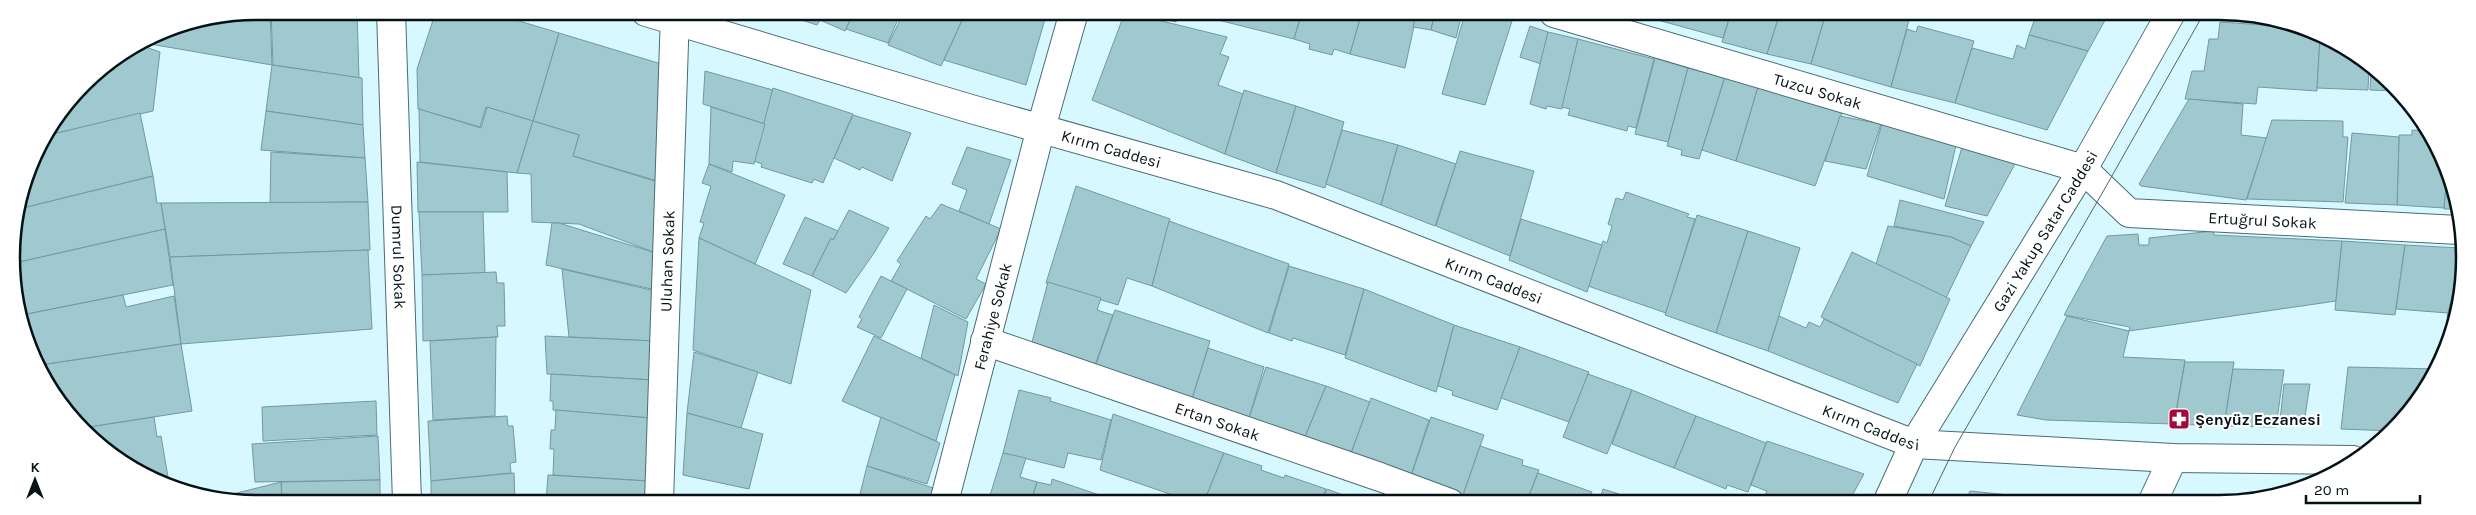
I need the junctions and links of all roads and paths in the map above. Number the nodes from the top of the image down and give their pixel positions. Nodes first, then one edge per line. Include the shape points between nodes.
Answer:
1 (391, 20) edge
2 (674, 20) edge
3 (674, 20) edge
4 (687, 20) edge
5 (1072, 20) edge
6 (1578, 20) edge
7 (2167, 20) edge
8 (1041, 128) junction
9 (2082, 169) junction
10 (2454, 230) edge
11 (985, 341) junction
12 (1914, 444) junction
13 (2173, 458) junction
14 (2342, 460) edge
15 (407, 495) edge
16 (659, 495) edge
17 (666, 495) edge
18 (946, 495) edge
19 (1428, 495) edge
20 (1891, 495) edge
21 (2156, 495) edge

1 - 15 street, Dumrul Sokak
2 - 16 street, Uluhan Sokak
3 - 17 street via 674,339
4 - 8 street, Kırım Caddesi
5 - 8 street, Ferahiye Sokak
6 - 9 street, Tuzcu Sokak
7 - 9 street, Gazi Yakup Satar Caddesi
8 - 11 street, Ferahiye Sokak
8 - 12 street, Kırım Caddesi via 1276,195
9 - 10 street, Ertuğrul Sokak via 2129,213
9 - 12 street, Gazi Yakup Satar Caddesi
11 - 18 street, Ferahiye Sokak
11 - 19 street, Ertan Sokak
12 - 13 street, Kırım Caddesi
12 - 20 street, Gazi Yakup Satar Caddesi
13 - 14 street, Kırım Caddesi
13 - 21 street

